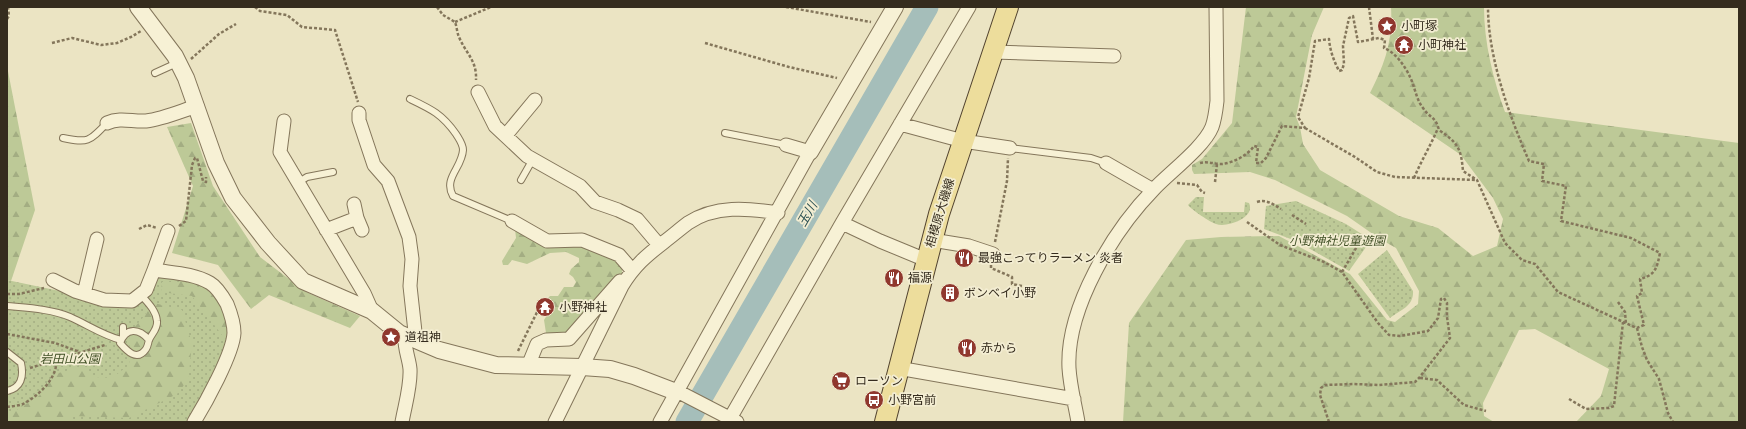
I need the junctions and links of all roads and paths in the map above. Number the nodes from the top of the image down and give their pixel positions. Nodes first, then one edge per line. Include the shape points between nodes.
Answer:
1 (8, 7) edge
2 (138, 7) edge
3 (255, 7) edge
4 (437, 7) edge
5 (491, 7) edge
6 (786, 7) edge
7 (895, 7) edge
8 (969, 7) edge
9 (1008, 7) edge
10 (1216, 7) edge
11 (1369, 7) edge
12 (1488, 7) edge
13 (7, 19) edge
14 (455, 22) junction
15 (151, 24) junction
16 (236, 24) dead end
17 (882, 28) junction
18 (1373, 39) junction
19 (52, 43) dead end
20 (704, 43) dead end
21 (993, 52) junction
22 (1114, 56) dead end
23 (179, 64) junction
24 (155, 73) dead end
25 (849, 84) junction
26 (478, 92) joint
27 (410, 99) dead end
28 (535, 100) dead end
29 (198, 106) junction
30 (359, 113) joint
31 (284, 121) dead end
32 (107, 123) joint
33 (900, 124) junction
34 (1305, 128) junction
35 (1438, 128) junction
36 (724, 133) dead end
37 (506, 135) junction
38 (62, 138) dead end
39 (963, 141) junction
40 (786, 145) joint
41 (1010, 148) junction
42 (810, 152) junction
43 (533, 159) junction
44 (1106, 163) joint
45 (1197, 164) dead end
46 (1217, 164) junction
47 (333, 172) dead end
48 (220, 174) junction
49 (1181, 178) dead end
50 (1414, 178) junction
51 (521, 180) dead end
52 (1477, 180) junction
53 (299, 182) junction
54 (1215, 182) dead end
55 (1153, 190) junction
56 (1205, 193) dead end
57 (1257, 202) dead end
58 (354, 204) dead end
59 (1281, 209) dead end
60 (778, 213) junction
61 (1292, 215) dead end
62 (512, 221) joint
63 (1247, 222) dead end
64 (842, 223) junction
65 (1306, 224) dead end
66 (139, 229) dead end
67 (326, 230) junction
68 (168, 231) junction
69 (97, 239) dead end
70 (932, 240) junction
71 (1359, 243) dead end
72 (659, 246) junction
73 (993, 254) junction
74 (926, 260) junction
75 (154, 270) junction
76 (1342, 272) junction
77 (628, 275) junction
78 (55, 282) joint
79 (1022, 286) dead end
80 (7, 294) edge
81 (84, 294) junction
82 (141, 294) junction
83 (544, 300) dead end
84 (1618, 302) dead end
85 (7, 306) edge
86 (372, 311) junction
87 (1623, 322) junction
88 (1627, 324) junction
89 (123, 327) dead end
90 (1637, 328) junction
91 (7, 334) edge
92 (410, 338) junction
93 (121, 340) junction
94 (149, 340) junction
95 (7, 352) edge
96 (78, 354) junction
97 (56, 361) junction
98 (522, 366) junction
99 (582, 367) junction
100 (898, 368) junction
101 (22, 370) junction
102 (1419, 378) junction
103 (7, 391) edge
104 (678, 392) junction
105 (1074, 399) junction
106 (1569, 399) dead end
107 (7, 407) edge
108 (1486, 411) dead end
109 (731, 420) edge
110 (194, 422) edge
111 (402, 422) edge
112 (555, 422) edge
113 (660, 422) edge
114 (885, 422) edge
115 (1078, 422) edge
116 (1329, 422) edge
117 (1673, 422) edge

1 - 13 path
2 - 15 street
3 - 30 path via 260,11 287,15 302,27 335,30
4 - 14 path via 443,16
5 - 14 path
6 - 17 path via 872,22
7 - 17 street
8 - 33 street
9 - 21 main road, 相模原大磯線
10 - 55 street via 1217,101 1211,129 1203,141
11 - 18 path
12 - 90 path via 1488,22 1497,71 1518,136 1529,161 1544,164 1542,181 1566,186 1561,221 1631,238 1660,253 1653,273 1640,279 1642,293 1637,296 1644,325
14 - 26 path via 459,37 473,60
15 - 19 path via 117,43 101,45 72,38
15 - 23 street
16 - 23 path via 219,34 186,62
17 - 25 street
18 - 34 path via 1358,42 1353,16 1349,18 1343,46 1344,64 1339,71 1330,50 1329,39 1315,41 1309,78 1298,117
18 - 35 path via 1385,40 1384,48 1392,50 1410,77 1423,109 1436,119
20 - 25 path via 839,78
21 - 22 street
21 - 39 main road, 相模原大磯線
23 - 24 lane
23 - 29 street
25 - 42 street
26 - 37 street via 495,126
27 - 62 lane via 446,120 462,143 463,151 450,179 453,196
28 - 37 street
29 - 32 street via 146,121 123,119
29 - 48 street
30 - 92 street via 358,120 374,165 388,181 408,237 412,259
31 - 53 street via 280,152
32 - 38 lane via 86,140
33 - 39 street
33 - 64 street
34 - 46 path via 1282,126 1261,163 1256,163 1258,147 1254,146 1239,159
34 - 50 path via 1377,172 1395,177
35 - 50 path
35 - 52 path via 1451,138 1461,152 1463,171
36 - 40 lane
37 - 43 street
39 - 41 street
39 - 70 main road, 相模原大磯線
40 - 42 street
41 - 44 lane via 1091,158
41 - 73 path via 1008,181
42 - 60 street
43 - 51 lane
43 - 72 street via 580,186 594,202 637,218
44 - 55 street
45 - 46 path
46 - 54 path
47 - 53 lane via 307,177
48 - 68 path via 208,168 207,180 203,181 195,158 186,221
48 - 86 street via 233,198 302,281
49 - 56 path via 1176,183 1197,185
50 - 52 path
52 - 87 path via 1505,243 1522,260 1535,264 1558,292
53 - 67 street
55 - 105 street via 1123,224 1088,286 1072,337 1069,368
57 - 59 path via 1262,200
58 - 67 street via 360,224
60 - 72 street via 729,209 709,213 689,222
60 - 104 street
61 - 65 path
62 - 77 street via 547,241 582,240 620,255
63 - 76 path via 1280,245
64 - 74 street via 880,242
64 - 109 street
66 - 68 path via 147,225
67 - 86 street
68 - 75 street
69 - 81 street
70 - 73 street via 969,246
70 - 74 main road, 相模原大磯線
71 - 76 path
72 - 77 street
73 - 79 path via 991,268 1012,277 1012,284
74 - 100 main road, 相模原大磯線
75 - 82 street via 146,290
75 - 110 street via 194,276 211,284 224,298 232,318 234,335 228,355
76 - 102 path via 1389,335 1400,336 1428,331 1438,318 1441,299 1444,298 1447,303 1450,338
77 - 98 street via 618,281 569,339 546,340 537,344
77 - 99 street
78 - 80 path via 19,294
78 - 81 street
81 - 82 street via 104,300 132,301
82 - 94 lane via 158,322
83 - 98 path via 518,350
84 - 88 path
85 - 93 lane via 70,317 105,336
86 - 92 street
87 - 88 path
87 - 106 path via 1614,406 1586,409
88 - 90 path
89 - 93 lane
90 - 117 path via 1647,360 1659,379
91 - 96 path via 55,344 77,351
92 - 98 street via 473,360 496,365
92 - 111 street via 404,343 410,376
93 - 94 lane via 127,333 135,330 143,332
93 - 94 lane via 127,352 135,355 147,348
93 - 96 path
95 - 101 lane via 21,363
96 - 97 path
97 - 101 path
97 - 107 path via 55,369 37,395 22,404
98 - 99 street
99 - 104 street via 610,369
99 - 112 street
100 - 105 street
100 - 114 main road, 相模原大磯線
101 - 103 lane via 21,382 15,389
102 - 108 path via 1437,380 1464,406
102 - 116 path via 1415,382 1379,385 1325,385 1321,388 1320,395
104 - 109 street
104 - 113 street
105 - 115 street

